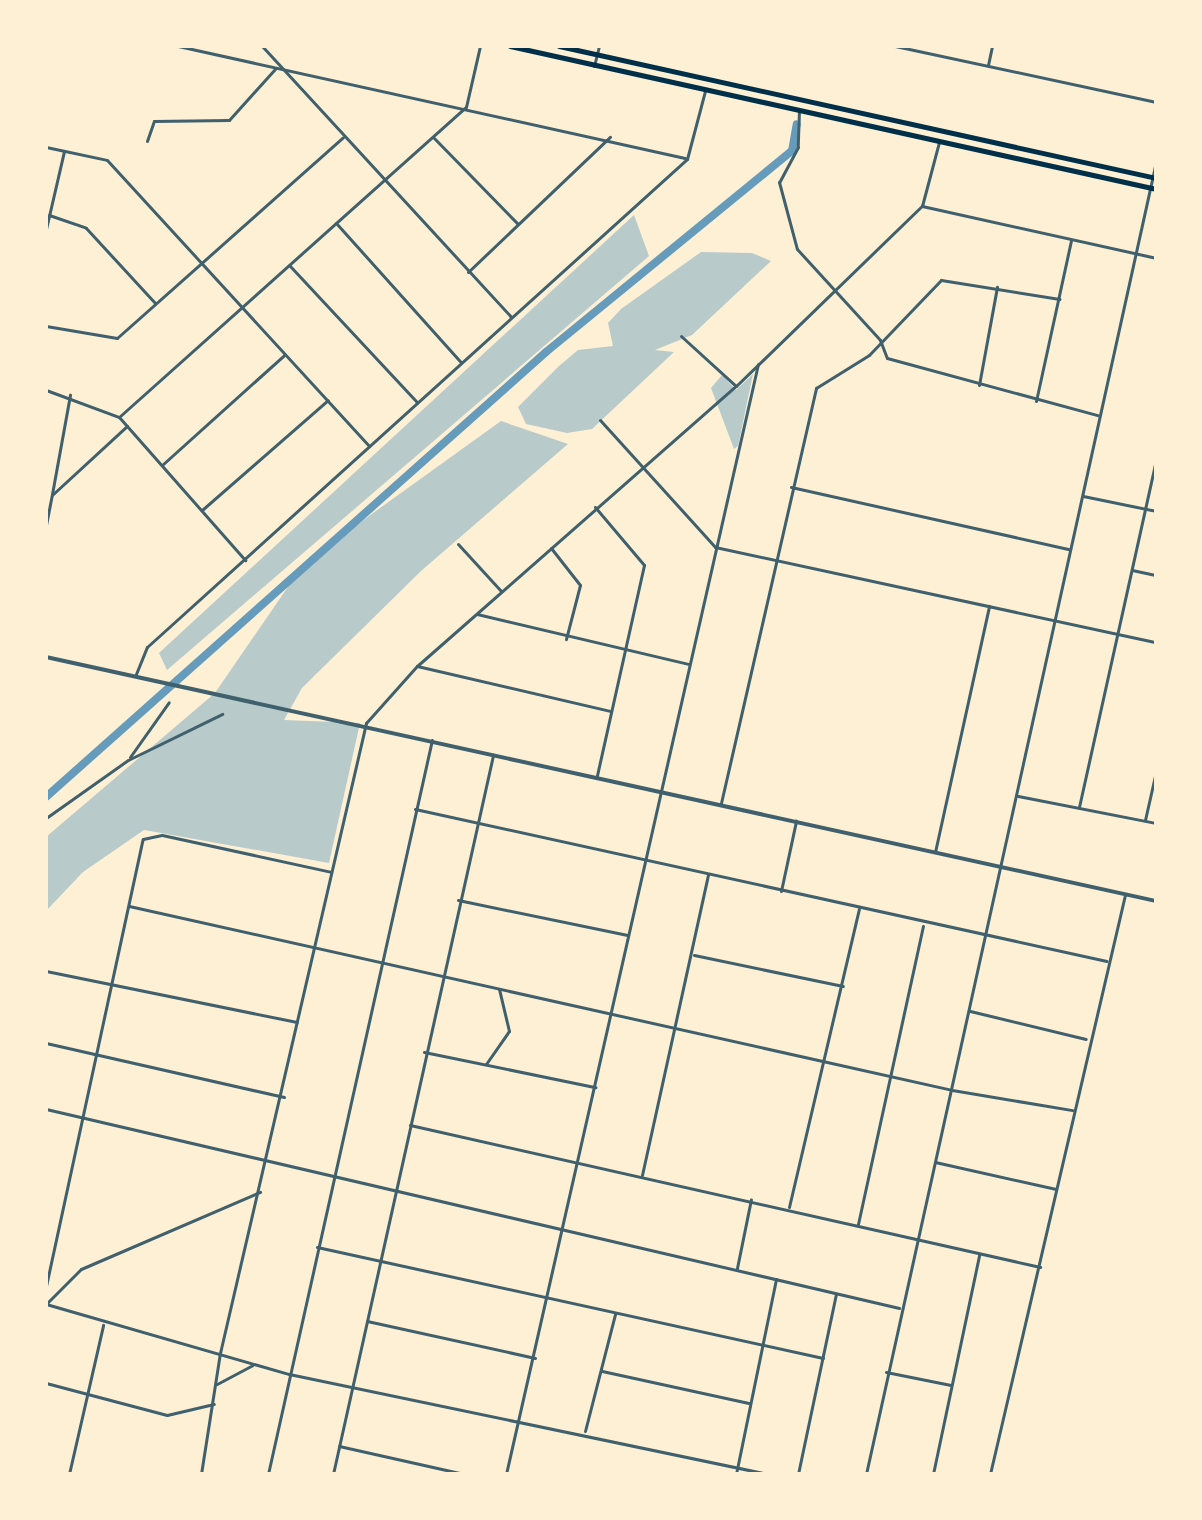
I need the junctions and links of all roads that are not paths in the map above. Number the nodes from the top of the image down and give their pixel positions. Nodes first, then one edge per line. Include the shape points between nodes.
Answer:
1 (178, 46) edge
2 (262, 46) edge
3 (480, 46) edge
4 (510, 46) edge
5 (559, 46) edge
6 (599, 46) edge
7 (895, 46) edge
8 (992, 46) edge
9 (597, 54) junction
10 (988, 65) junction
11 (594, 66) junction
12 (275, 69) junction
13 (284, 71) junction
14 (706, 89) junction
15 (1156, 102) edge
16 (466, 107) junction
17 (799, 110) junction
18 (610, 136) junction
19 (343, 137) junction
20 (434, 138) junction
21 (147, 141) dead end
22 (939, 142) junction
23 (46, 147) edge
24 (64, 151) junction
25 (687, 159) junction
26 (1156, 162) edge
27 (1154, 178) edge
28 (384, 182) junction
29 (1153, 188) edge
30 (922, 206) junction
31 (49, 215) junction
32 (336, 223) junction
33 (518, 224) junction
34 (46, 229) edge
35 (1071, 241) junction
36 (1135, 253) junction
37 (1156, 258) edge
38 (200, 261) junction
39 (290, 266) junction
40 (468, 272) junction
41 (997, 286) junction
42 (831, 292) junction
43 (1059, 299) junction
44 (155, 303) junction
45 (242, 308) junction
46 (511, 317) junction
47 (46, 326) edge
48 (681, 336) dead end
49 (880, 340) junction
50 (285, 354) junction
51 (460, 361) junction
52 (758, 364) junction
53 (979, 385) junction
54 (736, 386) junction
55 (46, 390) edge
56 (70, 395) junction
57 (328, 400) junction
58 (1036, 401) junction
59 (417, 402) junction
60 (1099, 416) junction
61 (119, 417) junction
62 (600, 420) dead end
63 (127, 426) junction
64 (369, 446) junction
65 (1156, 461) edge
66 (162, 465) junction
67 (643, 467) junction
68 (791, 487) junction
69 (52, 495) junction
70 (1083, 496) junction
71 (595, 506) junction
72 (1145, 509) junction
73 (202, 510) junction
74 (1156, 511) edge
75 (46, 525) edge
76 (458, 544) dead end
77 (715, 547) junction
78 (551, 548) junction
79 (1070, 549) junction
80 (777, 556) junction
81 (245, 560) junction
82 (1132, 570) junction
83 (1156, 575) edge
84 (501, 591) junction
85 (989, 604) junction
86 (477, 614) junction
87 (1056, 620) junction
88 (1119, 634) junction
89 (566, 639) junction
90 (1156, 642) edge
91 (626, 650) junction
92 (46, 657) edge
93 (689, 664) junction
94 (417, 666) junction
95 (136, 674) junction
96 (169, 702) dead end
97 (611, 711) junction
98 (222, 714) dead end
99 (366, 723) junction
100 (432, 740) junction
101 (493, 754) junction
102 (128, 760) junction
103 (1156, 771) edge
104 (597, 776) junction
105 (661, 791) junction
106 (1017, 796) junction
107 (721, 803) junction
108 (1079, 807) junction
109 (414, 809) junction
110 (46, 818) edge
111 (1145, 820) junction
112 (796, 821) junction
113 (1156, 823) edge
114 (477, 824) junction
115 (935, 852) junction
116 (645, 861) junction
117 (1000, 866) junction
118 (331, 872) junction
119 (708, 875) junction
120 (781, 891) junction
121 (1125, 895) junction
122 (458, 900) junction
123 (1156, 901) edge
124 (129, 906) junction
125 (859, 909) junction
126 (923, 925) junction
127 (627, 935) junction
128 (984, 935) junction
129 (314, 947) junction
130 (693, 955) junction
131 (1107, 961) junction
132 (380, 963) junction
133 (46, 971) edge
134 (441, 976) junction
135 (113, 983) junction
136 (843, 986) junction
137 (499, 989) junction
138 (970, 1011) junction
139 (612, 1012) junction
140 (298, 1023) junction
141 (678, 1028) junction
142 (1087, 1039) junction
143 (46, 1043) edge
144 (424, 1052) junction
145 (96, 1053) junction
146 (827, 1061) junction
147 (486, 1064) junction
148 (889, 1075) junction
149 (595, 1087) junction
150 (952, 1090) junction
151 (284, 1097) junction
152 (46, 1109) edge
153 (1072, 1110) junction
154 (83, 1117) junction
155 (410, 1125) junction
156 (577, 1162) junction
157 (935, 1162) junction
158 (268, 1166) junction
159 (642, 1175) junction
160 (331, 1179) junction
161 (1056, 1189) junction
162 (260, 1192) junction
163 (394, 1192) junction
164 (751, 1199) junction
165 (789, 1207) junction
166 (858, 1224) junction
167 (565, 1231) junction
168 (916, 1237) junction
169 (317, 1247) junction
170 (979, 1253) junction
171 (380, 1259) junction
172 (1040, 1267) junction
173 (737, 1268) junction
174 (776, 1279) junction
175 (46, 1286) edge
176 (836, 1292) junction
177 (551, 1297) junction
178 (47, 1304) edge
179 (899, 1308) junction
180 (615, 1314) junction
181 (366, 1321) junction
182 (103, 1325) junction
183 (763, 1344) junction
184 (220, 1353) junction
185 (535, 1358) junction
186 (823, 1358) junction
187 (253, 1365) junction
188 (602, 1371) junction
189 (886, 1372) junction
190 (289, 1374) junction
191 (46, 1383) edge
192 (217, 1384) junction
193 (352, 1384) junction
194 (951, 1385) junction
195 (88, 1393) junction
196 (749, 1403) junction
197 (214, 1404) junction
198 (521, 1418) junction
199 (585, 1432) junction
200 (339, 1446) junction
201 (737, 1467) junction
202 (440, 1472) edge
203 (69, 1474) edge
204 (201, 1474) edge
205 (268, 1474) edge
206 (333, 1474) edge
207 (464, 1474) edge
208 (506, 1474) edge
209 (736, 1474) edge
210 (769, 1474) edge
211 (798, 1474) edge
212 (866, 1474) edge
213 (933, 1474) edge
214 (990, 1474) edge

1 - 12 street
2 - 13 street
3 - 16 street
4 - 11 main road
5 - 9 main road
6 - 9 street
7 - 10 street
8 - 10 street
9 - 11 street
9 - 27 main road
10 - 15 street
11 - 14 main road
12 - 13 street
12 - 21 street via 223,124 154,121
13 - 16 street
13 - 19 street
14 - 17 main road
14 - 25 street
16 - 18 street
16 - 20 street
17 - 22 main road
17 - 42 street via 798,147 779,182 797,249
18 - 25 street
18 - 33 street
19 - 28 street
19 - 38 street
20 - 28 street
20 - 33 street
22 - 29 main road
22 - 30 street
23 - 24 street
24 - 31 street
24 - 38 street via 107,160
25 - 46 street
26 - 27 street
27 - 29 street
28 - 32 street
28 - 40 street
29 - 36 street
30 - 35 street
30 - 42 street
31 - 34 street
31 - 44 street via 86,228
32 - 39 street
32 - 51 street
33 - 40 street
35 - 36 street
35 - 43 street
36 - 37 street
36 - 60 street
38 - 44 street
38 - 45 street
39 - 45 street
39 - 59 street
40 - 46 street
41 - 43 street
41 - 49 street via 941,280
41 - 53 street
42 - 49 street
42 - 52 street
43 - 58 street
44 - 47 street via 115,339
45 - 50 street
45 - 61 street
46 - 51 street
48 - 54 street
49 - 53 street via 897,365
49 - 68 street via 812,395
50 - 57 street
50 - 66 street
51 - 59 street
52 - 54 street
52 - 77 street
53 - 58 street
54 - 67 street
55 - 56 street
56 - 61 street
56 - 69 street
57 - 64 street
57 - 73 street
58 - 60 street
59 - 64 street
60 - 70 street
61 - 63 street
62 - 67 street
63 - 66 street
63 - 69 street
64 - 81 street
65 - 72 street
66 - 73 street
67 - 71 street
67 - 77 street
68 - 79 street
68 - 80 street
69 - 75 street
70 - 72 street
70 - 79 street
71 - 78 street
71 - 91 street via 644,565
72 - 74 street
72 - 82 street
73 - 81 street
76 - 84 street
77 - 80 street
77 - 93 street
78 - 84 street
78 - 89 street via 580,585
79 - 87 street
80 - 85 street
80 - 107 street
81 - 95 street via 147,647
82 - 83 street
82 - 88 street
84 - 86 street
85 - 87 street
85 - 115 street
86 - 89 street
86 - 94 street
87 - 88 street
87 - 106 street
88 - 90 street
88 - 108 street
89 - 91 street
91 - 93 street
91 - 97 street
92 - 95 street
93 - 105 street
94 - 97 street
94 - 99 street
95 - 99 street
96 - 102 street
97 - 104 street
98 - 102 street
99 - 100 street
99 - 118 street
100 - 101 street
100 - 109 street
101 - 104 street
101 - 114 street
102 - 110 street
103 - 111 street
104 - 105 street
105 - 107 street
105 - 116 street
106 - 108 street
106 - 117 street
107 - 112 street
108 - 111 street
109 - 114 street
109 - 132 street
111 - 113 street
112 - 115 street
112 - 120 street
114 - 116 street
114 - 122 street
115 - 117 street
116 - 119 street
116 - 127 street
117 - 121 street
117 - 128 street
118 - 124 street via 151,834 143,839
118 - 129 street
119 - 120 street
119 - 130 street
120 - 125 street
121 - 123 street
121 - 131 street
122 - 127 street
122 - 134 street
124 - 129 street
124 - 135 street
125 - 126 street
125 - 136 street
126 - 128 street
126 - 148 street
127 - 139 street
128 - 131 street
128 - 138 street
129 - 132 street
129 - 140 street
130 - 136 street
130 - 141 street
131 - 142 street
132 - 134 street
132 - 160 street
133 - 135 street
134 - 137 street
134 - 144 street
135 - 140 street
135 - 145 street
136 - 146 street
137 - 139 street
137 - 147 street via 509,1031
138 - 142 street
138 - 150 street
139 - 141 street
139 - 149 street
140 - 151 street
141 - 146 street
141 - 159 street
142 - 153 street
143 - 145 street
144 - 147 street
144 - 155 street
145 - 151 street
145 - 154 street
146 - 148 street
146 - 165 street
147 - 149 street
148 - 150 street
148 - 166 street
149 - 156 street
150 - 153 street
150 - 157 street
151 - 158 street
152 - 154 street
153 - 161 street
154 - 158 street
154 - 175 street
155 - 156 street
155 - 163 street
156 - 159 street
156 - 167 street
157 - 161 street
157 - 168 street
158 - 160 street
158 - 162 street
159 - 164 street
160 - 163 street
160 - 169 street
161 - 172 street
162 - 178 street via 81,1269
162 - 184 street
163 - 167 street
163 - 171 street
164 - 165 street
164 - 173 street
165 - 166 street
166 - 168 street
167 - 173 street
167 - 177 street
168 - 170 street
168 - 179 street
169 - 171 street
169 - 190 street
170 - 172 street
170 - 194 street
171 - 177 street
171 - 181 street
172 - 214 street
173 - 174 street
174 - 176 street
174 - 183 street
176 - 179 street
176 - 186 street
177 - 180 street
177 - 185 street
178 - 182 street
179 - 189 street
180 - 183 street
180 - 188 street
181 - 185 street
181 - 193 street
182 - 184 street
182 - 195 street
183 - 186 street
183 - 196 street
184 - 187 street
184 - 192 street
185 - 198 street
186 - 211 street
187 - 190 street
187 - 192 street
188 - 196 street
188 - 199 street
189 - 194 street
189 - 212 street
190 - 193 street
190 - 205 street
191 - 195 street
192 - 197 street
193 - 198 street
193 - 200 street
194 - 213 street
195 - 197 street via 167,1415
195 - 203 street
196 - 201 street
197 - 204 street
198 - 199 street
198 - 208 street
199 - 201 street
200 - 202 street
200 - 206 street
201 - 209 street
201 - 210 street
202 - 207 street

